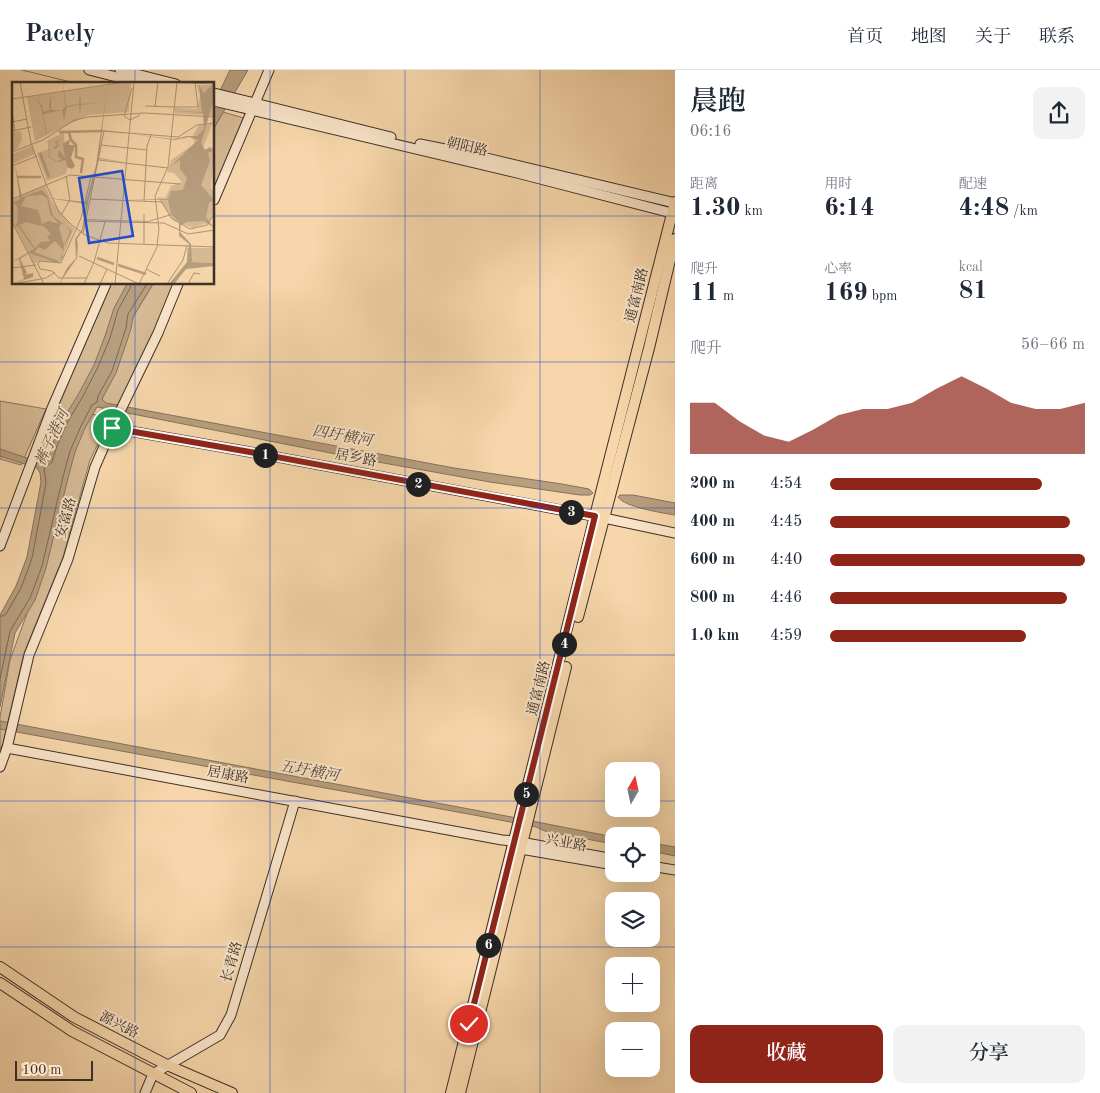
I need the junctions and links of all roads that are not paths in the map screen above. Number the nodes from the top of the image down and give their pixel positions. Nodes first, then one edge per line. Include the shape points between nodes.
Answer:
1 (89, 70) edge
2 (120, 70) edge
3 (269, 70) edge
4 (136, 82) edge
5 (168, 82) edge
6 (215, 93) edge
7 (215, 101) edge
8 (234, 102) junction
9 (254, 107) junction
10 (215, 198) edge
11 (674, 207) edge
12 (675, 239) edge
13 (106, 285) edge
14 (178, 285) edge
15 (112, 428) junction
16 (600, 517) junction
17 (675, 533) edge
18 (0, 546) edge
19 (7, 748) junction
20 (0, 767) edge
21 (295, 801) junction
22 (517, 845) junction
23 (605, 858) edge
24 (605, 863) edge
25 (660, 868) edge
26 (675, 870) edge
27 (660, 873) edge
28 (675, 876) edge
29 (0, 967) edge
30 (0, 983) edge
31 (167, 1065) junction
32 (153, 1074) junction
33 (145, 1093) edge
34 (191, 1093) edge
35 (232, 1093) edge
36 (451, 1093) edge
37 (460, 1093) edge

1 - 4 street
2 - 5 street
3 - 9 street
6 - 8 street
7 - 8 street
8 - 9 street, 朝阳路
9 - 10 street
9 - 11 street, 朝阳路 via 512,172
11 - 16 main road, 通富南路
12 - 16 main road, 通富南路 via 649,348
13 - 18 street via 52,408
14 - 15 street, 安富路
15 - 16 street, 居乡路
15 - 19 street, 安富路 via 95,467 68,558 29,655
16 - 17 street, 居乡路
16 - 22 main road, 通富南路
19 - 20 street, 安富路
19 - 21 street, 居康路
21 - 22 street, 居康路
21 - 31 street, 长青路 via 231,1015 220,1035
22 - 23 street, 兴业路
22 - 24 street, 兴业路
22 - 36 main road, 通富南路
22 - 37 main road, 通富南路
25 - 26 street
27 - 28 street
29 - 31 main road, 源兴路 via 74,1017
30 - 32 main road, 源兴路 via 72,1031
31 - 32 street, 长青路
31 - 35 main road, 源兴路
32 - 33 street
32 - 34 main road, 源兴路

